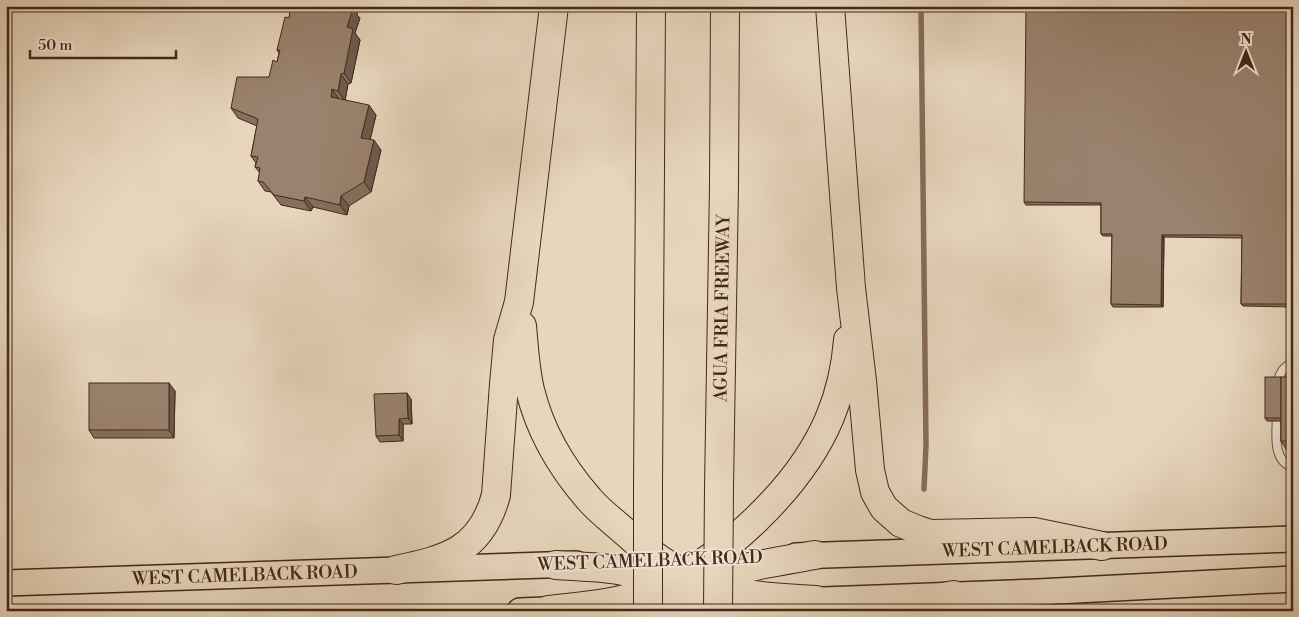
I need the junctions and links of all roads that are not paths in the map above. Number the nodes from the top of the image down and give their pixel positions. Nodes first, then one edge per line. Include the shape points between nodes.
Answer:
1 (554, 6) edge
2 (651, 6) edge
3 (725, 6) edge
4 (830, 6) edge
5 (851, 288) junction
6 (519, 302) junction
7 (1293, 363) edge
8 (1293, 467) edge
9 (1293, 539) edge
10 (1102, 546) junction
11 (815, 556) joint
12 (556, 564) joint
13 (396, 570) junction
14 (1293, 570) edge
15 (1293, 579) edge
16 (1246, 582) junction
17 (6, 583) edge
18 (683, 592) edge
19 (954, 595) junction
20 (816, 600) joint
21 (549, 610) edge
22 (520, 611) edge
23 (895, 611) edge

1 - 6 highway
2 - 18 highway, bridge via 648,488
3 - 18 highway, AGUA FRIA FREEWAY, bridge via 719,488
4 - 5 highway
5 - 10 highway via 870,470 875,492 884,508 901,522 930,534 1034,532
5 - 18 highway via 847,354 839,391 818,440 783,490
6 - 13 highway via 508,340 496,495 486,524 477,536 447,557
6 - 18 highway via 530,391 541,425 555,453 590,500 641,546
7 - 8 lane via 1281,371 1278,380 1277,451 1281,461
9 - 10 main road, WEST CAMELBACK ROAD
10 - 11 main road, WEST CAMELBACK ROAD
11 - 18 highway via 754,566
12 - 13 main road, WEST CAMELBACK ROAD
12 - 18 highway via 638,574
13 - 17 main road, WEST CAMELBACK ROAD
14 - 16 main road
15 - 16 main road
16 - 19 main road
18 - 20 highway via 725,591
18 - 21 highway via 650,591 622,600
19 - 20 main road
19 - 23 highway via 915,602
21 - 22 main road

